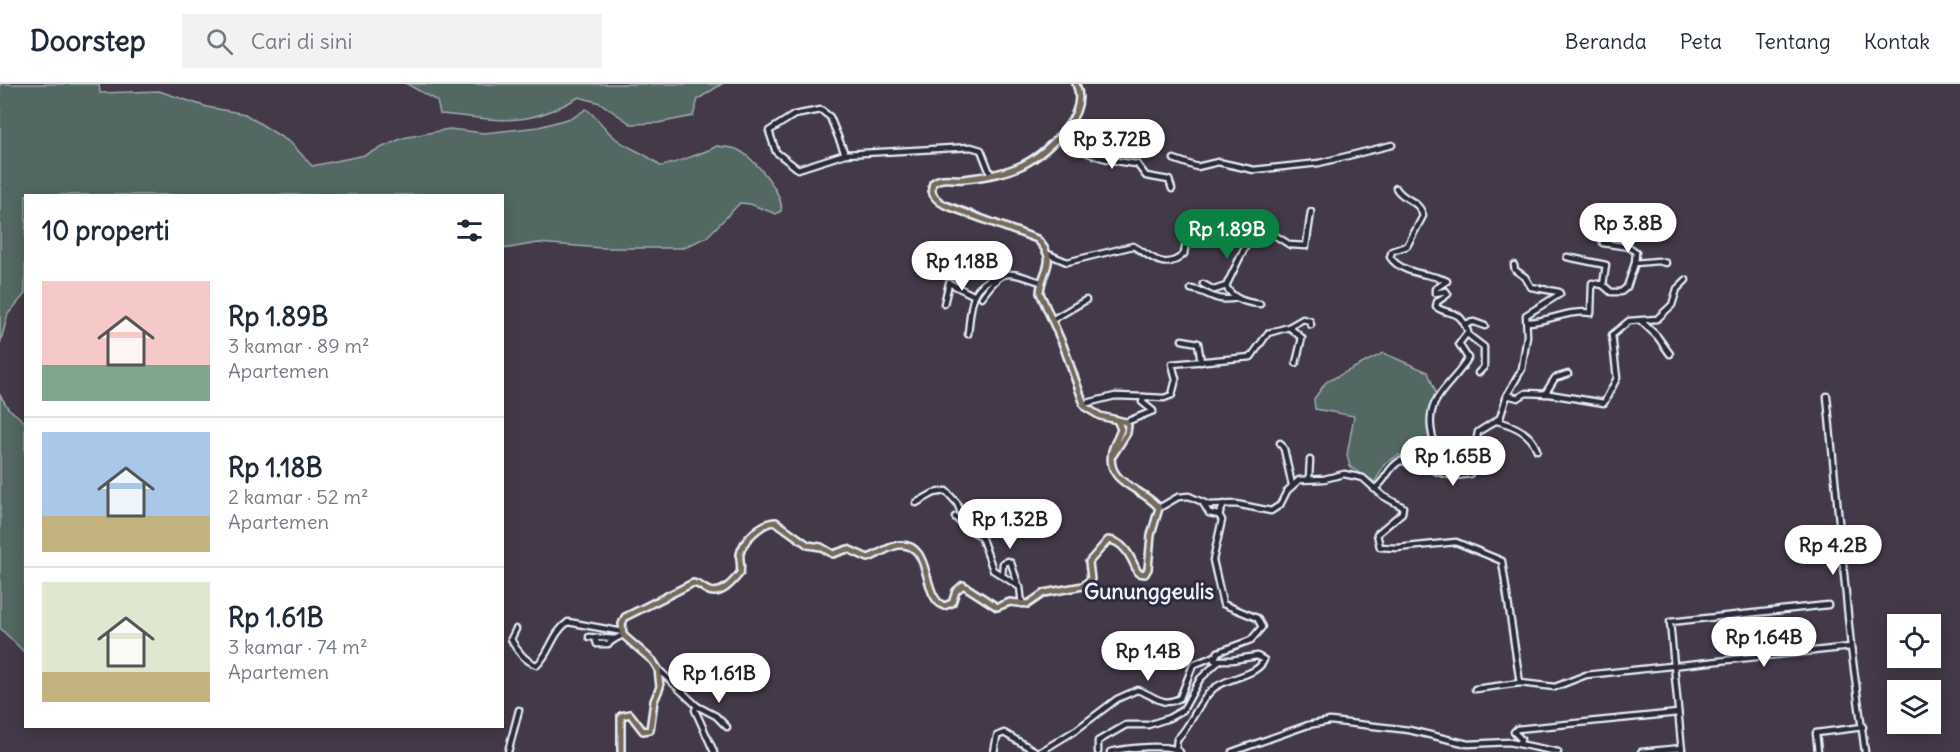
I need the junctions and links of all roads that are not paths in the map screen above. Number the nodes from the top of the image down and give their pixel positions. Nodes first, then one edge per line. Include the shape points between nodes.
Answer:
1 (1076, 84) edge
2 (1059, 137) junction
3 (1392, 145) dead end
4 (845, 154) junction
5 (1174, 159) dead end
6 (990, 173) junction
7 (1396, 188) dead end
8 (1172, 189) dead end
9 (1311, 212) dead end
10 (1251, 233) junction
11 (1603, 243) dead end
12 (1048, 254) junction
13 (1567, 257) dead end
14 (1635, 263) junction
15 (1666, 263) dead end
16 (1514, 266) dead end
17 (996, 277) junction
18 (1686, 280) dead end
19 (1041, 282) junction
20 (1203, 284) dead end
21 (1603, 285) junction
22 (1226, 286) junction
23 (1191, 289) dead end
24 (974, 295) junction
25 (982, 297) dead end
26 (1237, 298) junction
27 (1086, 300) dead end
28 (944, 304) dead end
29 (1260, 304) dead end
30 (1052, 320) junction
31 (1641, 321) junction
32 (1527, 322) junction
33 (1464, 324) junction
34 (1311, 325) dead end
35 (1485, 326) dead end
36 (1289, 327) junction
37 (968, 334) dead end
38 (1467, 334) junction
39 (1182, 340) dead end
40 (1670, 354) dead end
41 (1201, 362) junction
42 (1296, 363) dead end
43 (1478, 373) dead end
44 (1568, 374) dead end
45 (1545, 394) junction
46 (1507, 396) junction
47 (1827, 396) dead end
48 (1144, 398) junction
49 (1083, 404) junction
50 (1117, 420) junction
51 (1497, 421) junction
52 (1126, 422) junction
53 (1280, 443) dead end
54 (1462, 445) dead end
55 (1537, 450) dead end
56 (1440, 454) junction
57 (1112, 456) junction
58 (1310, 460) dead end
59 (1438, 472) junction
60 (1309, 478) junction
61 (1292, 485) junction
62 (1374, 489) junction
63 (916, 503) dead end
64 (1203, 504) junction
65 (1224, 504) junction
66 (1159, 508) junction
67 (1219, 515) junction
68 (955, 517) dead end
69 (968, 529) junction
70 (1002, 576) junction
71 (1017, 584) junction
72 (1022, 604) junction
73 (1828, 605) dead end
74 (516, 629) dead end
75 (623, 634) junction
76 (606, 639) junction
77 (615, 639) junction
78 (603, 645) junction
79 (1851, 647) junction
80 (1216, 659) junction
81 (1674, 666) junction
82 (658, 669) junction
83 (1520, 683) junction
84 (1475, 688) dead end
85 (697, 706) junction
86 (519, 710) dead end
87 (1678, 713) junction
88 (727, 727) dead end
89 (1863, 728) junction
90 (1519, 744) junction
91 (1178, 750) edge
92 (1682, 750) edge
93 (508, 752) edge
94 (621, 752) edge
95 (714, 752) edge
96 (994, 752) edge
97 (1038, 752) edge
98 (1098, 752) edge
99 (1110, 752) edge
100 (1232, 752) edge
101 (1558, 752) edge
102 (1641, 752) edge
103 (1818, 752) edge
104 (1865, 752) edge

1 - 2 main road via 1077,114
2 - 6 main road via 1025,166
2 - 8 street via 1074,137 1081,149 1125,164 1137,164 1146,176 1169,180
3 - 5 street via 1319,163 1263,169 1218,162 1197,167
4 - 4 street via 798,169 776,152 769,131 794,116 821,110 830,117
4 - 6 street via 976,147
6 - 12 main road via 938,179 932,185 932,193 945,205 1037,239
7 - 33 street via 1419,206 1423,216 1407,246 1390,252 1391,260 1424,276 1447,280 1434,290 1448,294 1436,306 1438,310 1456,313
9 - 10 street via 1306,246
10 - 12 street via 1194,226 1188,231 1184,254 1163,263 1133,246 1067,262
10 - 22 street
11 - 14 street via 1629,247 1636,252
12 - 19 main road via 1048,267
13 - 21 street via 1606,266
14 - 15 street
14 - 21 street via 1623,291 1611,292
16 - 32 street via 1531,287 1560,292 1556,299 1527,314
17 - 19 street via 1016,275
17 - 24 street via 980,286
17 - 25 street
18 - 31 street via 1677,289 1673,304 1660,316
19 - 30 main road via 1041,300
20 - 22 street via 1214,290
21 - 32 street via 1594,282 1591,287 1592,313 1561,314
22 - 26 street
23 - 26 street via 1216,300
24 - 28 street via 949,283
24 - 37 street
26 - 29 street
27 - 30 street
30 - 49 main road
31 - 40 street
31 - 45 street via 1628,322 1611,336 1617,378 1604,403
32 - 46 street via 1520,374
33 - 35 street
33 - 38 street
34 - 36 street via 1303,319
36 - 41 street via 1268,333 1251,357
36 - 42 street via 1302,338
38 - 43 street via 1484,347 1484,367
38 - 56 street via 1459,344 1468,360 1433,405 1431,432
39 - 41 street via 1197,344
41 - 48 street via 1172,364 1176,379 1172,395
44 - 45 street via 1555,378
45 - 46 street
46 - 51 street
47 - 79 street
48 - 49 street via 1115,396
48 - 52 street via 1142,402 1153,411
49 - 50 main road via 1094,413
50 - 52 main road
50 - 57 main road via 1121,429
51 - 55 street via 1513,424 1533,439
51 - 59 street via 1478,432 1470,474 1455,477
52 - 57 main road via 1127,433
53 - 61 street
54 - 56 street
56 - 59 street via 1443,468
57 - 66 main road via 1116,475 1147,495
58 - 60 street
59 - 62 street via 1417,462 1400,461
60 - 61 street
60 - 62 street via 1353,475 1363,478
61 - 65 street via 1274,510
62 - 83 street via 1404,508 1377,534 1380,547 1456,542 1502,561
63 - 69 street via 946,491 957,503
64 - 65 street
64 - 66 street via 1184,496
64 - 67 street via 1209,513
65 - 67 street
66 - 72 main road via 1145,574 1138,573 1119,544 1108,540 1089,562 1091,579 1086,585 1050,591
67 - 80 street via 1222,520 1213,560 1219,597 1222,604 1257,618 1262,627 1251,640 1218,652
68 - 69 street
69 - 70 street via 981,536 992,568
70 - 71 street
70 - 71 street via 1003,563 1008,561
71 - 72 street
72 - 75 main road via 1010,602 994,607 963,585 952,603 943,606 934,598 921,558 912,548 899,545 868,558 848,549 833,555 771,521 745,544 740,555 740,573 725,588 708,591 693,583 633,611 624,620
73 - 81 street via 1671,622
74 - 75 street via 513,644 531,663 537,664 568,622
75 - 77 street
75 - 82 main road
76 - 77 street
76 - 78 street
76 - 78 street via 592,637
77 - 78 street
79 - 81 street
79 - 89 street
80 - 91 street via 1257,656 1264,660 1256,669 1211,690 1188,729 1177,739
80 - 97 street via 1193,665 1180,698 1161,703 1137,690
80 - 98 street via 1183,710 1148,725 1126,725 1098,741
81 - 83 street via 1586,675 1556,687
81 - 87 street
82 - 85 street
82 - 94 main road via 660,687 651,729 643,731 631,715 623,714
83 - 84 street
85 - 88 street
85 - 95 street via 697,719
86 - 93 street
87 - 90 street via 1517,729 1514,733 1522,740
87 - 92 street
89 - 103 street via 1816,733
89 - 104 street
90 - 100 street via 1468,744 1409,730 1330,721
90 - 101 street
91 - 99 street via 1141,748
92 - 102 street
96 - 97 street via 997,736 1004,733

